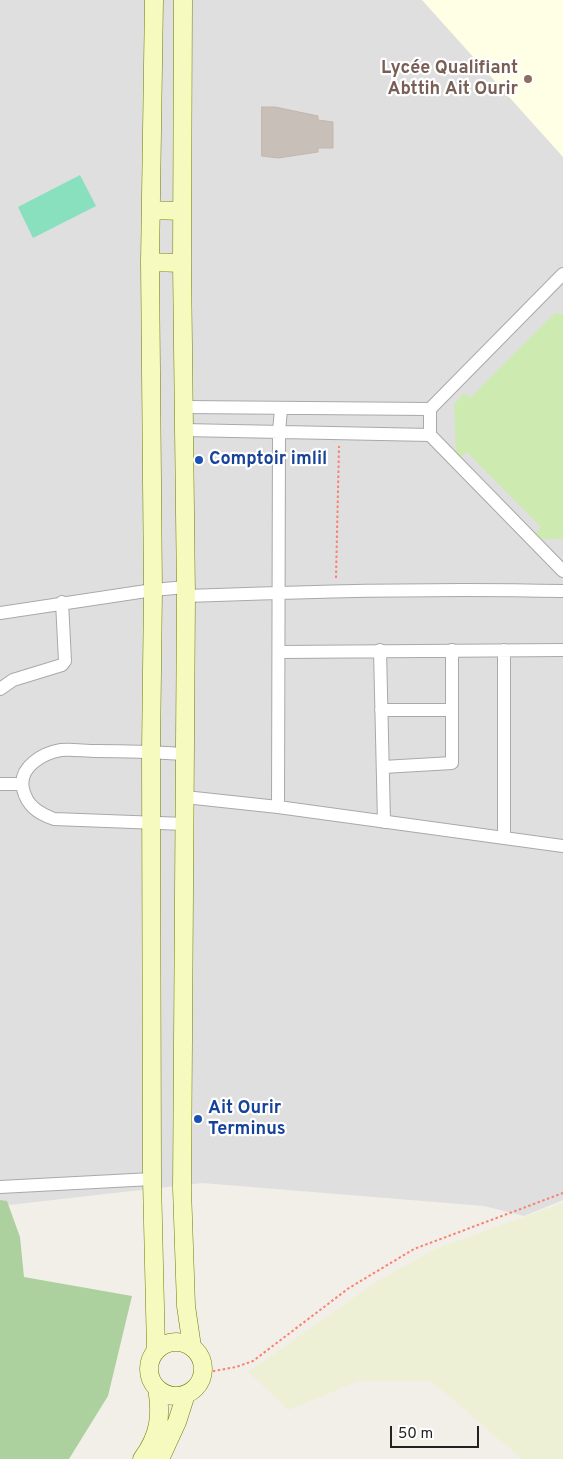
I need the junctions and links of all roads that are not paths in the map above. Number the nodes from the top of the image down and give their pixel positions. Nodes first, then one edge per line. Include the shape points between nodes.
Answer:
1 (154, 0) edge
2 (183, 0) edge
3 (151, 210) junction
4 (182, 211) junction
5 (150, 262) junction
6 (182, 263) junction
7 (563, 274) edge
8 (183, 407) junction
9 (281, 409) junction
10 (430, 409) junction
11 (184, 430) junction
12 (279, 432) junction
13 (430, 435) junction
14 (563, 571) edge
15 (153, 590) junction
16 (563, 591) edge
17 (186, 592) junction
18 (280, 592) junction
19 (62, 602) junction
20 (0, 613) edge
21 (380, 650) junction
22 (452, 650) junction
23 (504, 650) junction
24 (563, 650) edge
25 (279, 652) junction
26 (0, 690) edge
27 (382, 710) junction
28 (452, 710) junction
29 (151, 752) junction
30 (184, 754) junction
31 (382, 767) junction
32 (0, 784) edge
33 (22, 784) junction
34 (185, 797) junction
35 (278, 807) junction
36 (152, 821) junction
37 (384, 822) junction
38 (185, 824) junction
39 (504, 837) junction
40 (563, 846) edge
41 (152, 1179) junction
42 (0, 1187) edge
43 (192, 1347) junction
44 (156, 1351) junction
45 (157, 1388) junction
46 (186, 1394) junction
47 (142, 1459) edge
48 (160, 1459) edge

1 - 3 main road
2 - 4 main road
3 - 4 main road
3 - 5 main road
4 - 6 main road
5 - 6 main road
5 - 15 main road
6 - 8 main road
7 - 10 street
8 - 9 street
8 - 11 main road
9 - 10 street
9 - 12 street
10 - 13 street
11 - 12 street
11 - 17 main road
12 - 13 street
12 - 18 street
13 - 14 street
15 - 17 street
15 - 19 street
15 - 29 main road
16 - 18 street
17 - 18 street
17 - 30 main road
18 - 25 street
19 - 20 street
19 - 26 street via 62,665 13,680
21 - 22 street
21 - 25 street
21 - 27 street
22 - 23 street
22 - 28 street
23 - 24 street
23 - 39 street
25 - 35 street
27 - 28 street
27 - 31 street
28 - 31 street via 452,763
29 - 30 street
29 - 33 street via 62,750 35,760 28,767
29 - 36 main road
30 - 34 main road
31 - 37 street
32 - 33 street
33 - 36 street via 25,798 31,806 54,819
34 - 35 street
34 - 38 main road
35 - 37 street
36 - 38 street
36 - 41 main road
37 - 39 street
38 - 43 main road via 182,1197 186,1306
39 - 40 street
41 - 42 street
41 - 44 main road
43 - 44 main road via 173,1342
43 - 46 main road via 203,1363 203,1373 194,1390
44 - 45 main road via 150,1360 149,1370
45 - 46 main road via 170,1395
45 - 47 main road via 160,1422 157,1434
46 - 48 main road

